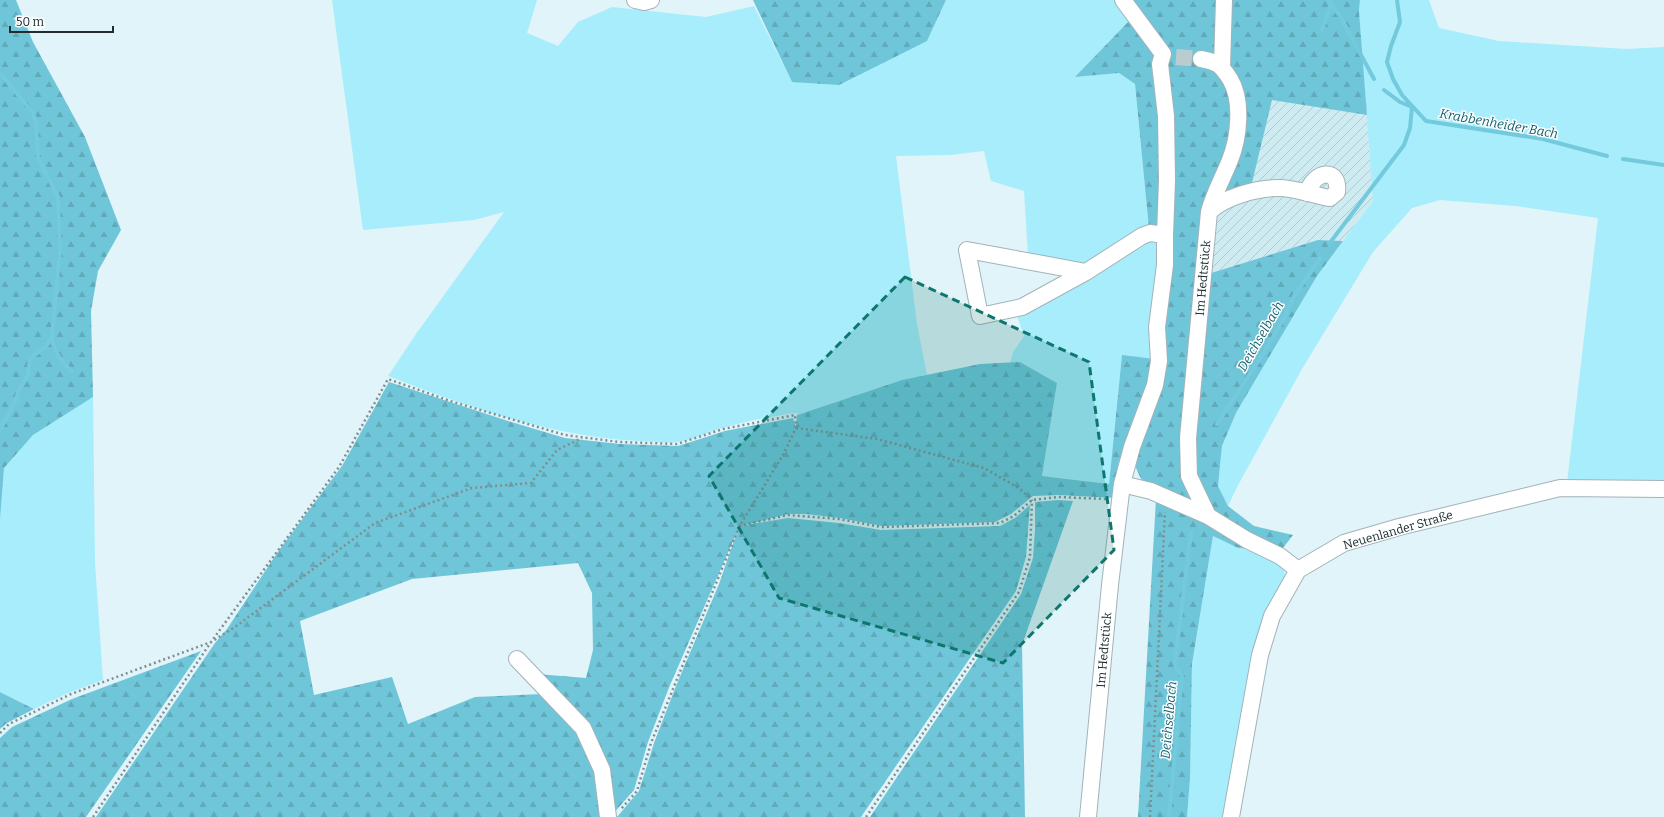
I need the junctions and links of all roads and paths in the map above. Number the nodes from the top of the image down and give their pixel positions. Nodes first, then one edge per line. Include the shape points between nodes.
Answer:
1 (635, 0) edge
2 (651, 0) edge
3 (1123, 0) edge
4 (1224, 0) edge
5 (1201, 59) tunnel mouth
6 (1222, 67) junction
7 (1307, 193) dead end
8 (1209, 212) junction
9 (1165, 235) junction
10 (1086, 272) junction
11 (796, 428) junction
12 (583, 438) junction
13 (1664, 489) edge
14 (1121, 491) junction
15 (1165, 497) junction
16 (1032, 500) junction
17 (1208, 516) junction
18 (739, 527) junction
19 (1298, 570) junction
20 (211, 642) junction
21 (517, 659) dead end
22 (0, 733) edge
23 (613, 814) edge
24 (93, 817) edge
25 (866, 817) edge
26 (1088, 817) edge
27 (1150, 817) edge
28 (1231, 817) edge

1 - 2 street
3 - 9 street, Im Hedtstück via 1169,55 1160,64 1166,116
4 - 6 street
5 - 6 street
6 - 8 street, Im Hedtstück via 1233,84 1238,121 1230,159 1213,196
7 - 8 street via 1277,188 1254,192 1225,200
8 - 17 street, Im Hedtstück via 1188,438 1189,476
9 - 10 street via 1150,233 1142,236
9 - 14 street, Im Hedtstück via 1165,265 1157,327 1159,361 1155,384 1132,447
10 - 10 street via 1022,307 980,316 967,250
11 - 12 path via 795,414 723,429 677,444
11 - 16 path via 877,439 984,468 1018,488
11 - 18 path via 783,455
12 - 20 path via 557,450 531,483 472,488 376,523
12 - 20 path via 511,420 388,379 339,467
13 - 19 street, Neuenlander Straße via 1560,488 1344,543
14 - 15 street via 1151,491
14 - 16 path
14 - 26 street, Im Hedtstück
15 - 17 street
15 - 27 path
16 - 18 path via 1014,516 1000,523 881,527 839,519 788,515
16 - 25 path via 1030,557 1019,592
17 - 19 street via 1247,540 1280,556
18 - 23 path via 654,736 637,791
19 - 28 street via 1272,616 1260,655
20 - 22 path via 71,694 9,724
20 - 24 path
21 - 23 street via 583,728 602,770

